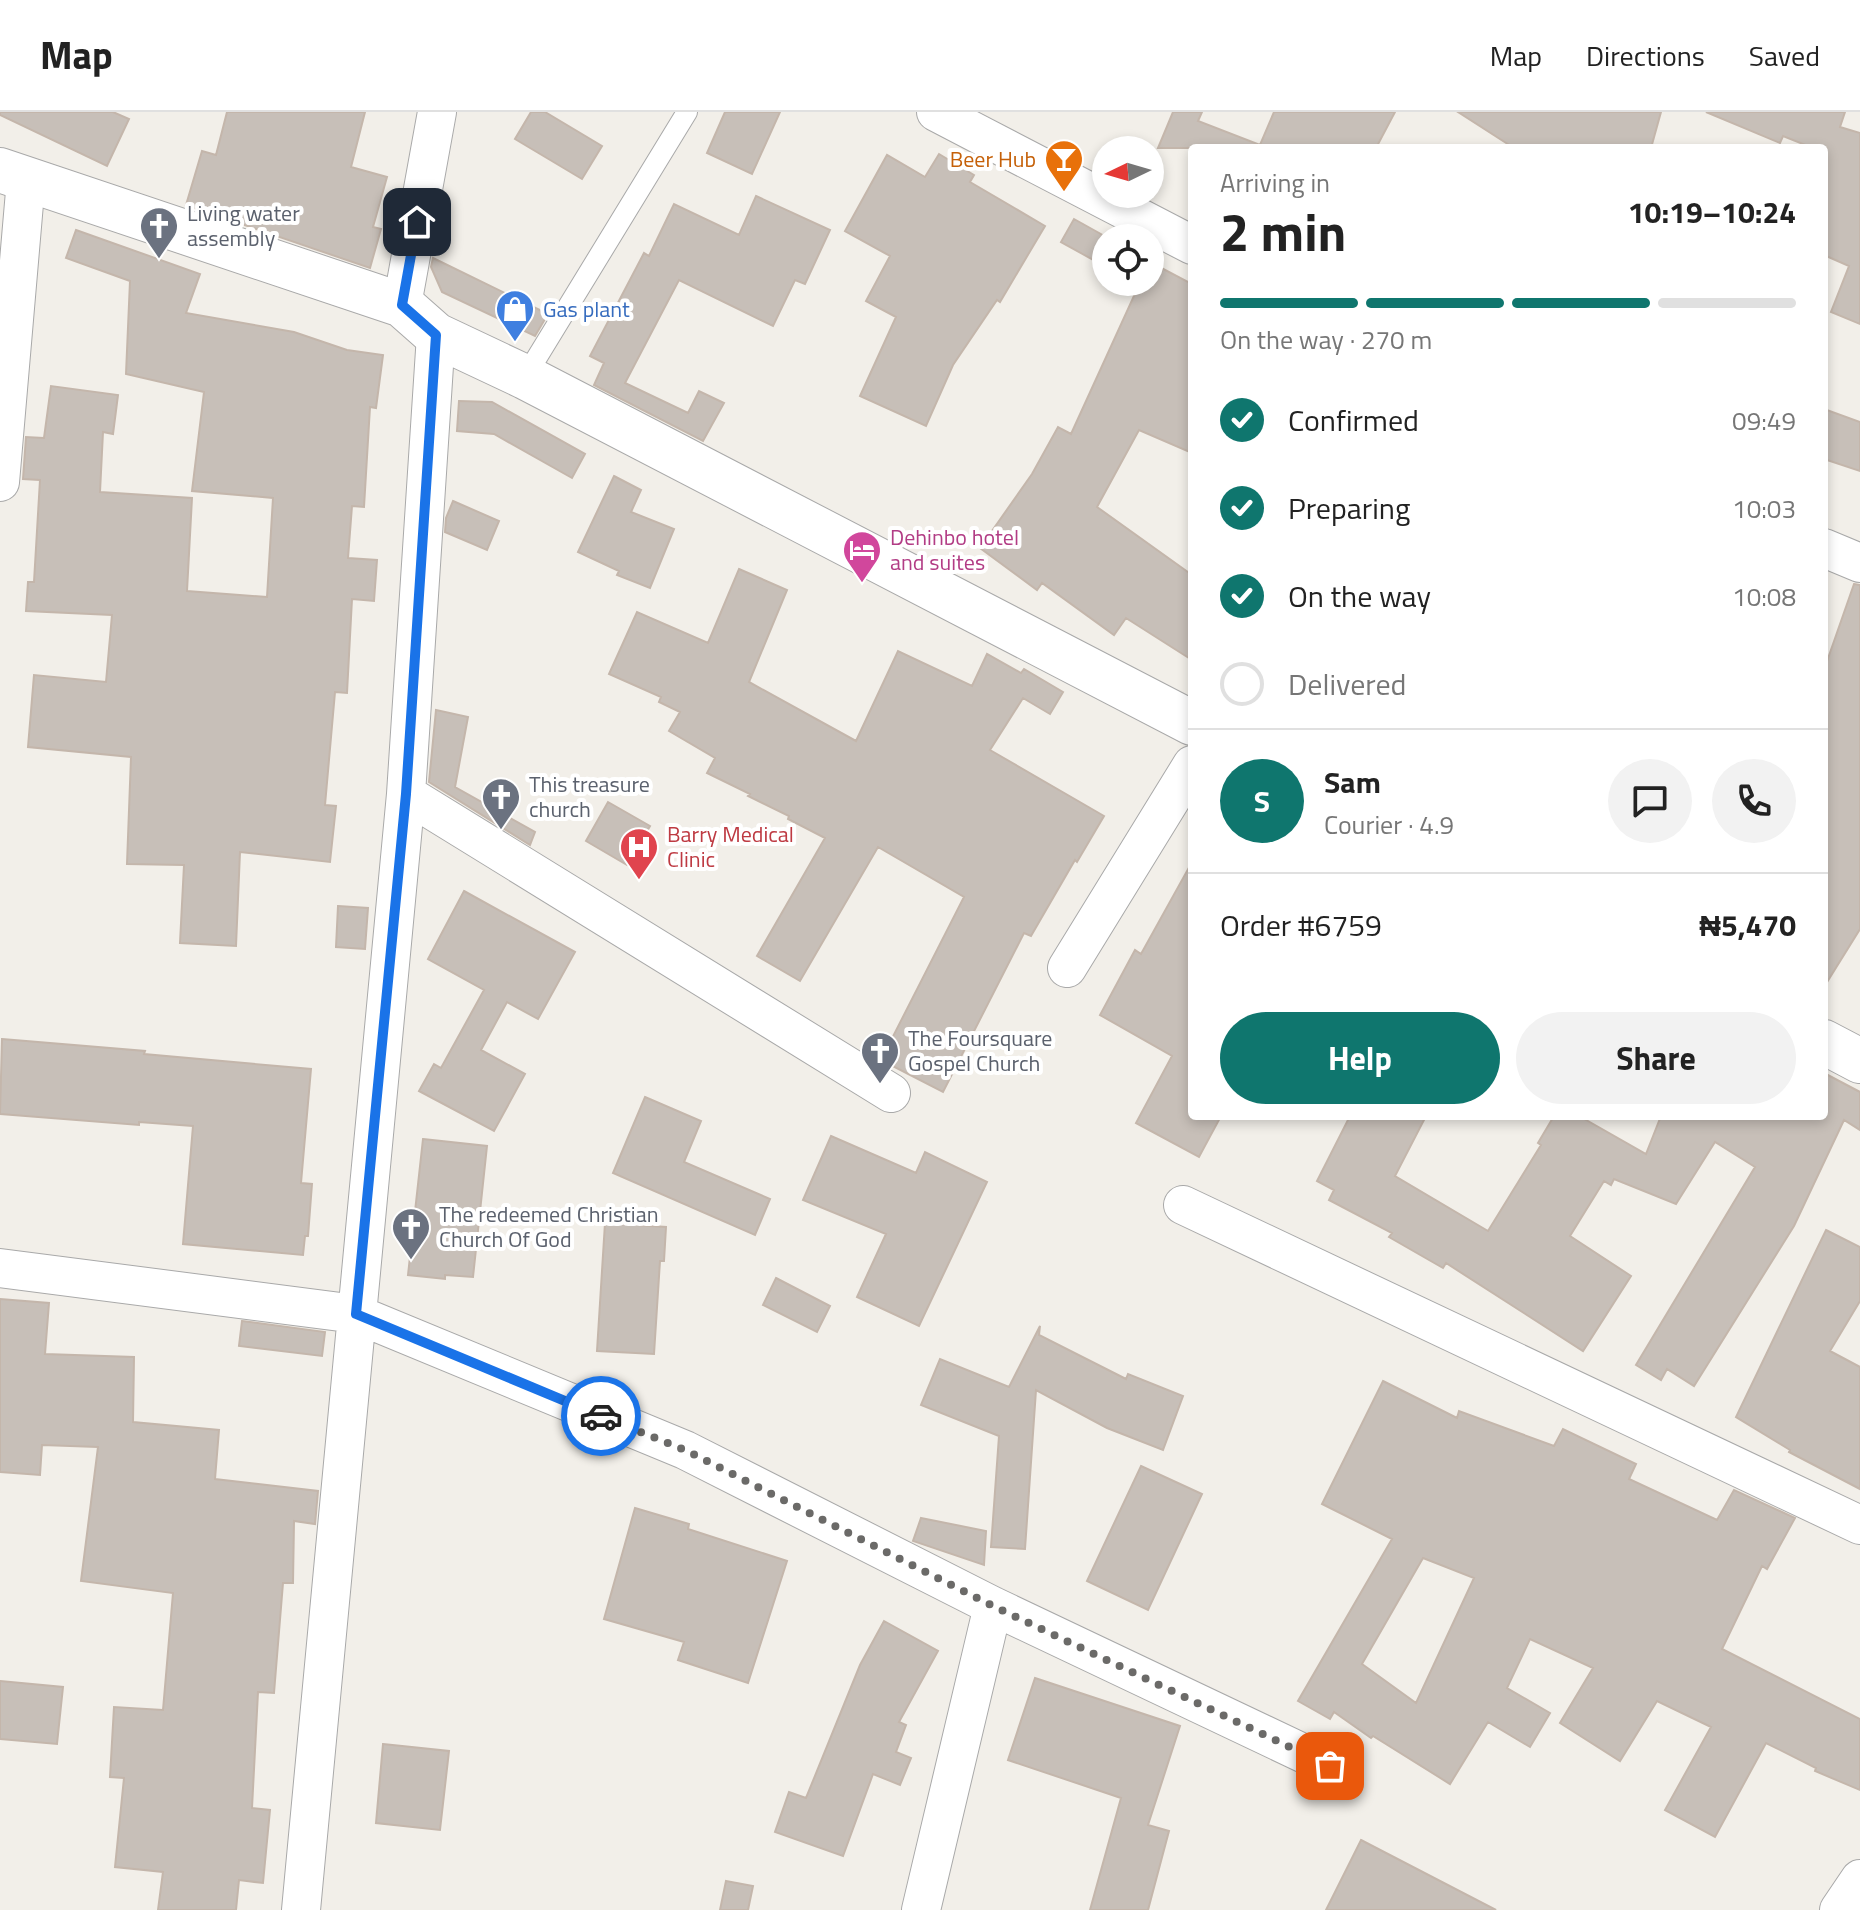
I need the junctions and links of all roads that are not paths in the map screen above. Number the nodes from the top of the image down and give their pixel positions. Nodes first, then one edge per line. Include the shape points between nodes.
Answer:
1 (437, 112) edge
2 (687, 112) edge
3 (936, 112) edge
4 (13, 175) edge
5 (1188, 243) edge
6 (402, 305) junction
7 (436, 335) junction
8 (525, 377) junction
9 (0, 482) edge
10 (1828, 550) edge
11 (1860, 563) edge
12 (1188, 721) edge
13 (1188, 771) edge
14 (406, 794) junction
15 (1067, 968) dead end
16 (1828, 1044) edge
17 (1860, 1061) edge
18 (891, 1093) dead end
19 (1183, 1205) dead end
20 (0, 1268) edge
21 (356, 1314) junction
22 (1860, 1525) edge
23 (993, 1606) junction
24 (1330, 1766) dead end
25 (1860, 1879) edge
26 (301, 1910) edge
27 (921, 1910) edge
28 (1839, 1910) edge

1 - 6 street
2 - 8 lane
3 - 5 street
4 - 6 street
4 - 9 street
6 - 7 street
7 - 8 street
7 - 14 street
8 - 12 street
10 - 11 street
13 - 15 street
14 - 18 street
14 - 21 street
16 - 17 street
19 - 22 street
20 - 21 street
21 - 23 street via 685,1450
21 - 26 street
23 - 24 street
23 - 27 street
25 - 28 street

